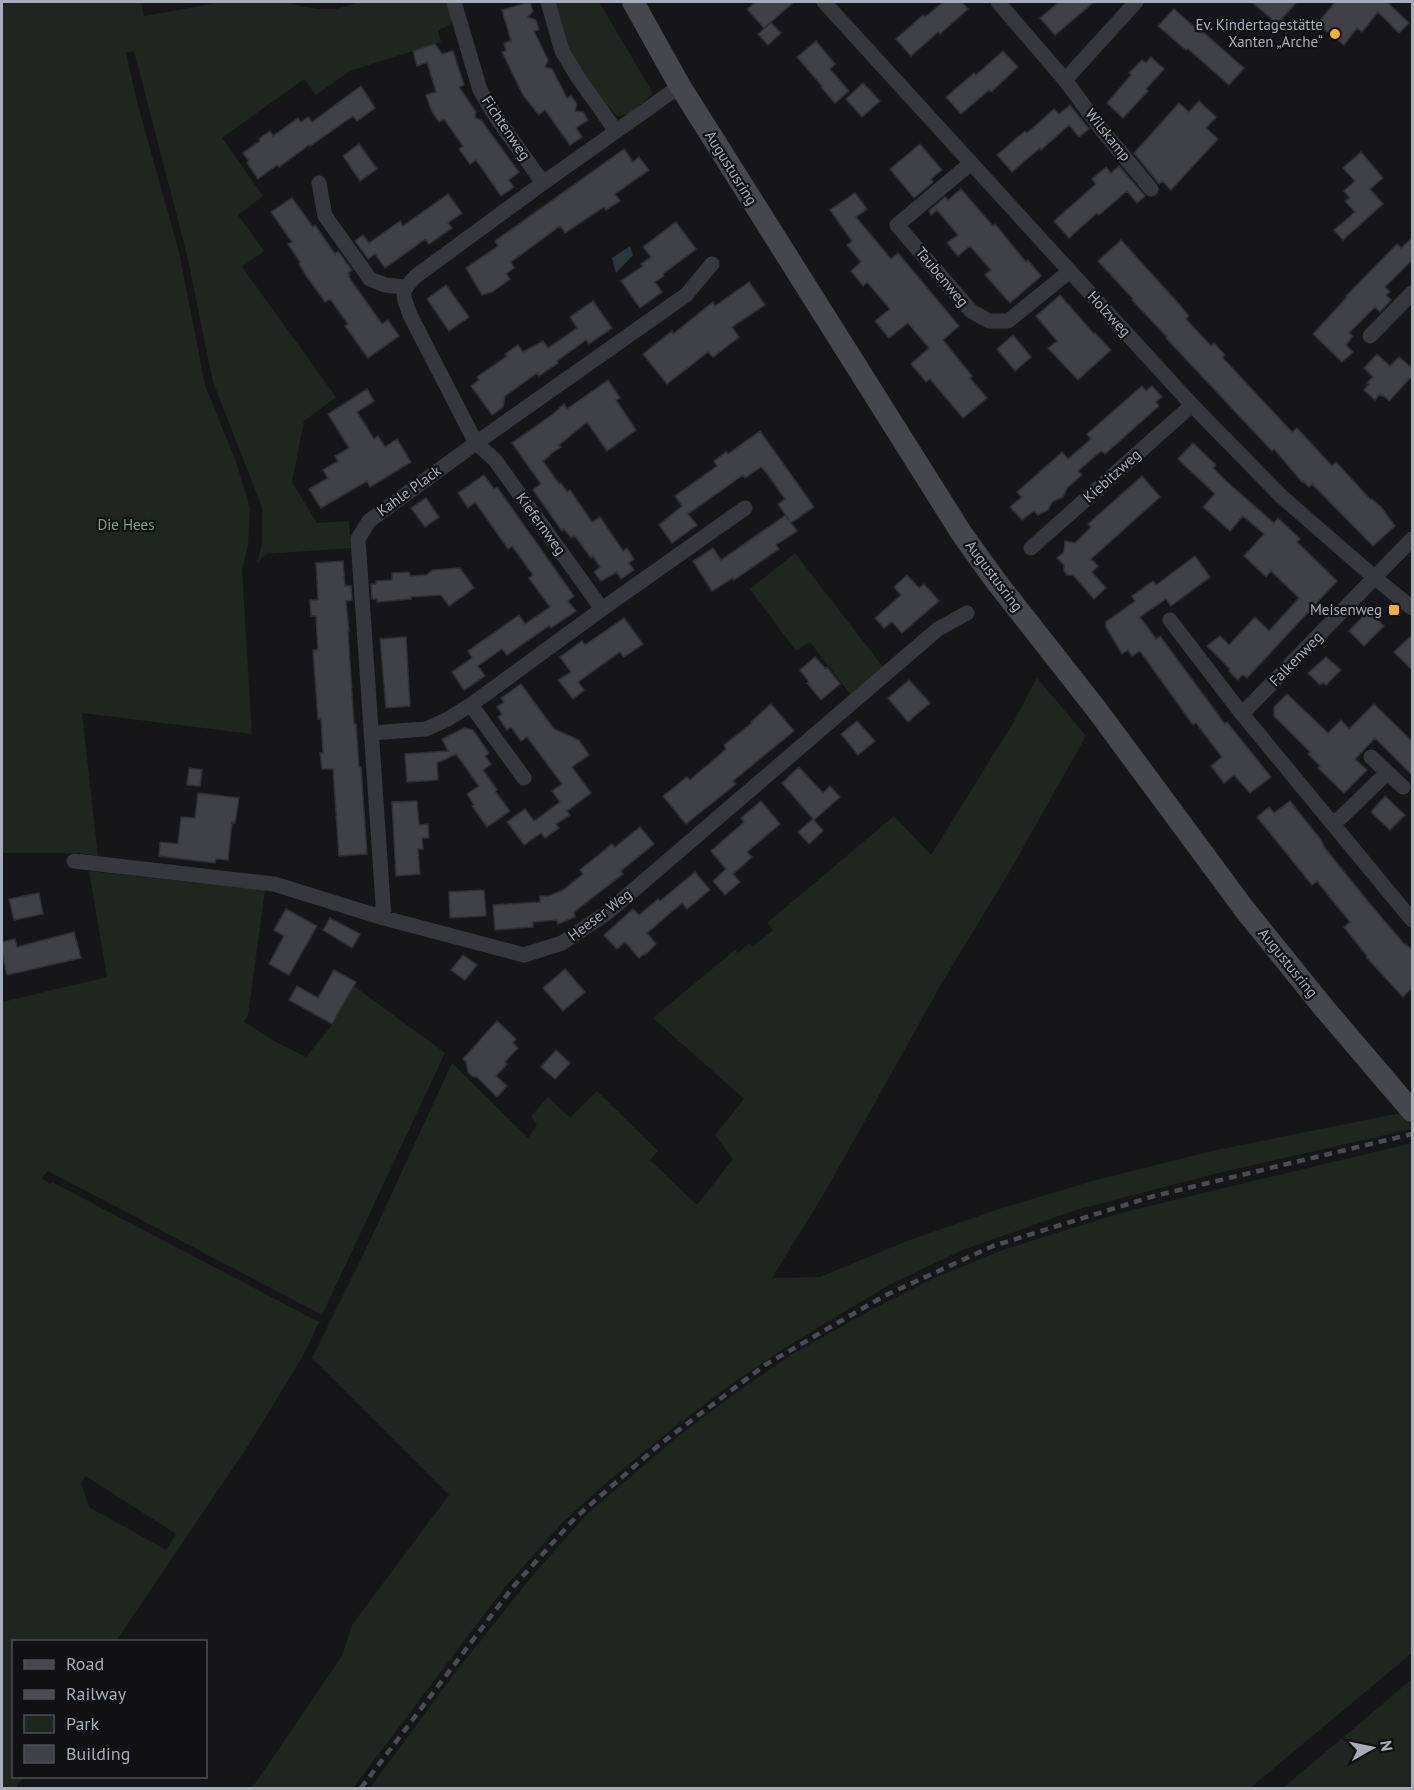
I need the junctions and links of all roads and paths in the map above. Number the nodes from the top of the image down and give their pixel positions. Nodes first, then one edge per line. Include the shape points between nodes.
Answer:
1 (454, 2) edge
2 (548, 2) edge
3 (633, 2) edge
4 (824, 2) edge
5 (998, 2) edge
6 (1136, 2) edge
7 (1065, 80) junction
8 (680, 86) junction
9 (616, 131) junction
10 (971, 163) junction
11 (320, 183) dead end
12 (543, 183) junction
13 (1151, 189) dead end
14 (712, 264) dead end
15 (1070, 271) junction
16 (405, 287) junction
17 (1413, 293) edge
18 (1370, 336) dead end
19 (1192, 405) junction
20 (476, 443) junction
21 (745, 508) dead end
22 (1413, 539) edge
23 (1031, 548) dead end
24 (1375, 578) junction
25 (1413, 608) edge
26 (602, 609) junction
27 (967, 613) dead end
28 (1170, 620) dead end
29 (471, 705) junction
30 (1242, 714) junction
31 (371, 733) junction
32 (1371, 757) dead end
33 (1387, 773) junction
34 (524, 778) dead end
35 (1403, 787) dead end
36 (1334, 824) junction
37 (74, 861) dead end
38 (384, 918) junction
39 (1413, 920) edge
40 (1410, 1107) edge

1 - 12 street, Fichtenweg via 480,90
2 - 9 street via 562,51
3 - 8 main road, Augustusring
4 - 10 street, Holzweg
5 - 7 street, Wilskamp
6 - 7 street
7 - 13 street, Wilskamp
8 - 9 street
8 - 40 main road, Augustusring via 962,534 1245,910
9 - 12 street
10 - 15 street, Holzweg
10 - 15 street, Taubenweg via 897,225 971,311 989,321 1008,321
11 - 16 street via 325,216 370,279
12 - 16 street
14 - 20 street, Kahle Plack via 686,295
15 - 19 street, Holzweg
16 - 20 street via 410,315
17 - 18 street
19 - 23 street, Kiebitzweg
19 - 24 street, Holzweg via 1281,496
20 - 26 street, Kiefernweg via 495,460
20 - 31 street, Kahle Plack via 369,521 358,539
21 - 26 street
22 - 24 street
24 - 25 street, Holzweg
24 - 30 street, Falkenweg
26 - 29 street
27 - 38 street, Heeser Weg via 938,629 608,912 562,943 524,955
28 - 30 street
29 - 31 street via 426,729
29 - 34 street
30 - 36 street
31 - 38 street, Kahle Plack
32 - 33 street
33 - 35 street
33 - 36 street
36 - 39 street
37 - 38 street, Heeser Weg via 274,884

